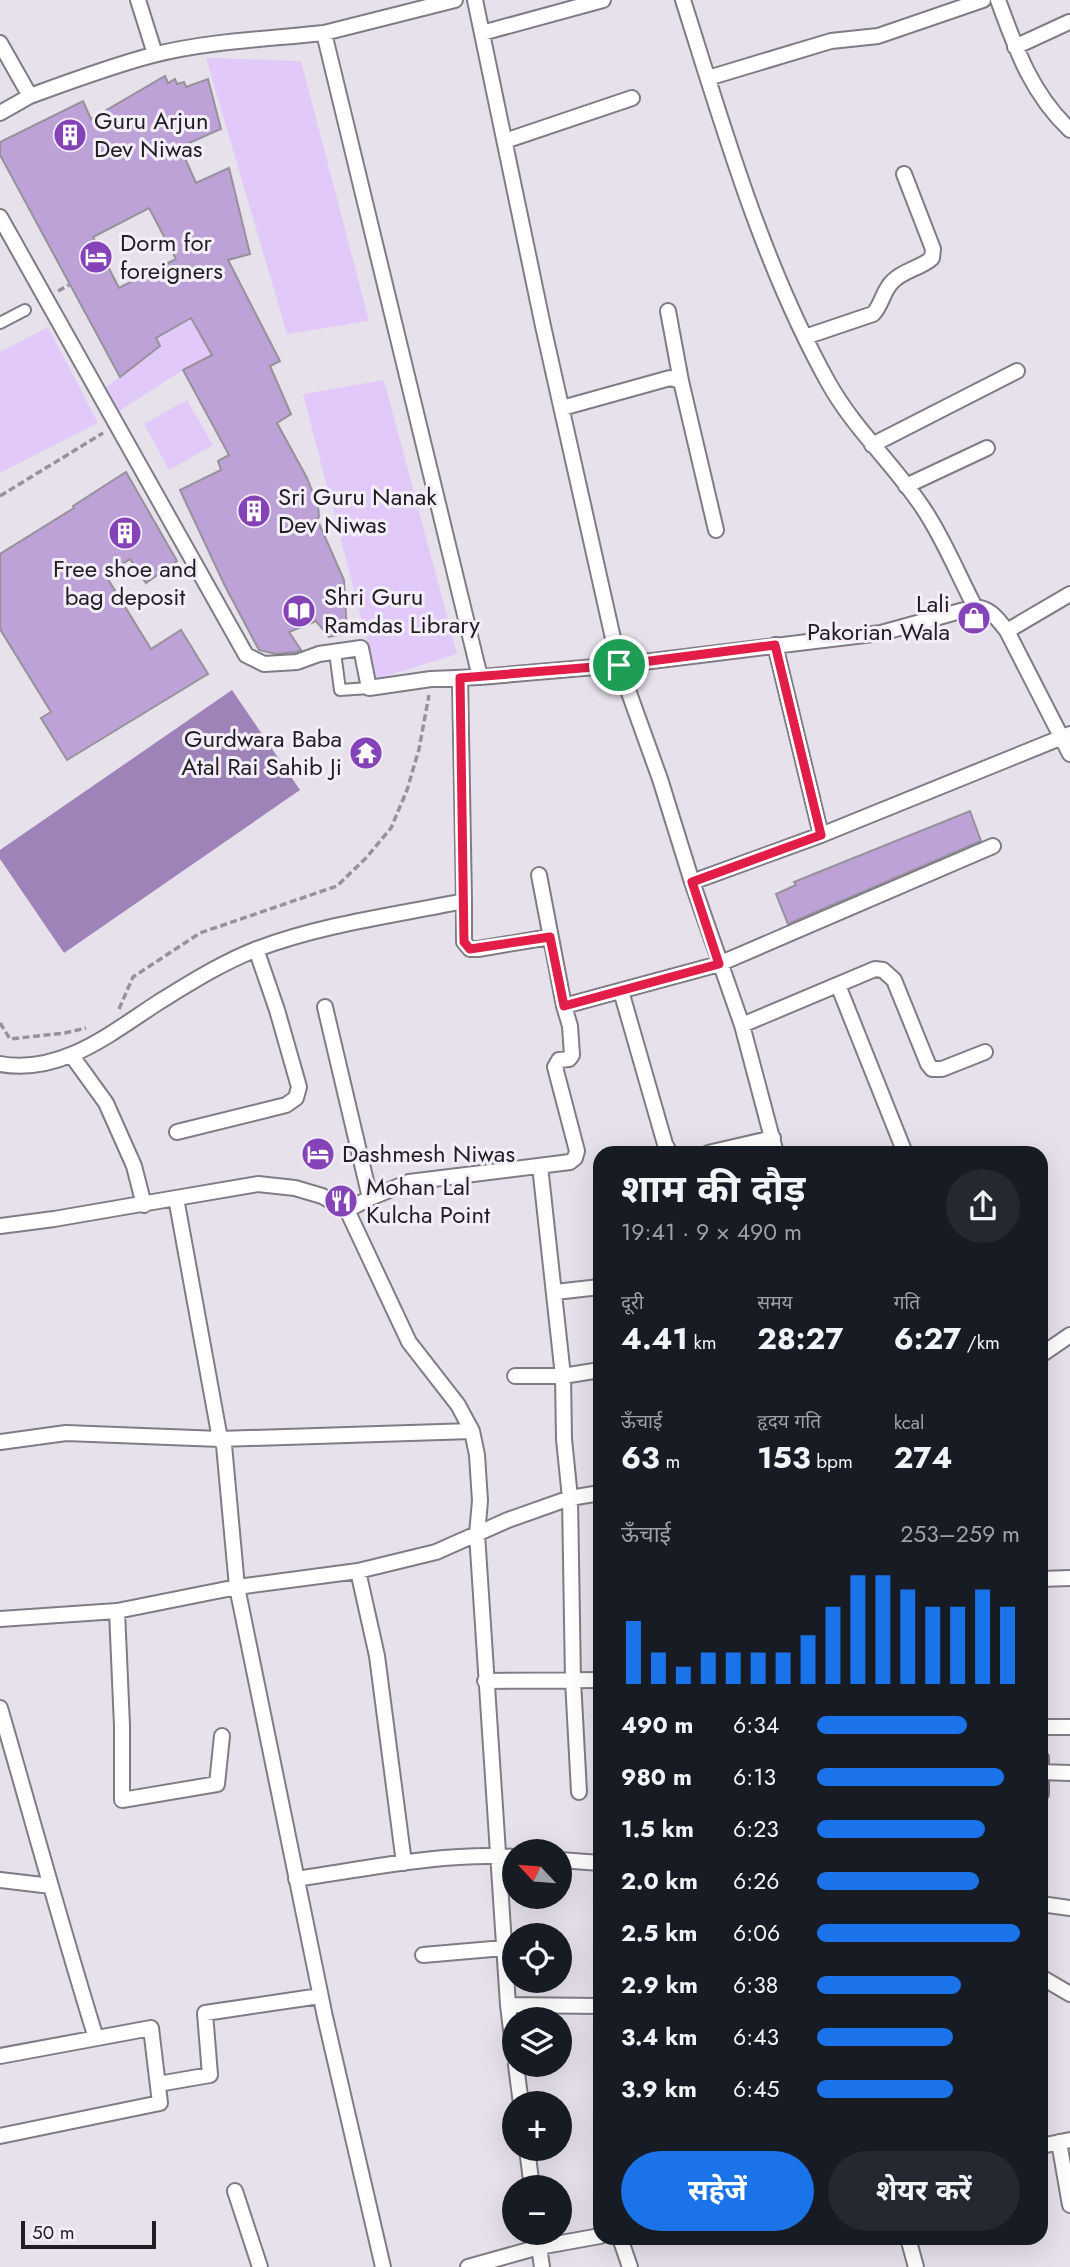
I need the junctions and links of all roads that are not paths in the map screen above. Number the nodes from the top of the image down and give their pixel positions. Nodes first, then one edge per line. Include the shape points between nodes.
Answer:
1 (138, 0) edge
2 (455, 0) edge
3 (475, 0) edge
4 (603, 0) edge
5 (683, 0) edge
6 (983, 0) edge
7 (998, 0) edge
8 (1069, 22) edge
9 (324, 33) junction
10 (482, 33) junction
11 (1015, 47) junction
12 (1, 48) edge
13 (155, 54) junction
14 (708, 78) junction
15 (30, 96) junction
16 (632, 98) dead end
17 (0, 113) edge
18 (1070, 130) edge
19 (505, 141) junction
20 (904, 174) dead end
21 (0, 217) edge
22 (25, 310) dead end
23 (668, 311) dead end
24 (0, 323) edge
25 (805, 337) junction
26 (1017, 371) dead end
27 (681, 381) junction
28 (562, 408) junction
29 (872, 445) junction
30 (987, 448) dead end
31 (906, 486) junction
32 (716, 530) dead end
33 (1070, 594) edge
34 (975, 607) junction
35 (1007, 631) junction
36 (775, 645) junction
37 (335, 652) junction
38 (619, 665) junction
39 (480, 677) junction
40 (460, 678) junction
41 (369, 688) junction
42 (1065, 736) edge
43 (1070, 754) edge
44 (821, 835) junction
45 (993, 846) dead end
46 (540, 876) dead end
47 (692, 882) junction
48 (464, 901) junction
49 (550, 937) junction
50 (256, 950) junction
51 (719, 964) junction
52 (838, 985) junction
53 (621, 991) junction
54 (564, 1006) junction
55 (325, 1007) dead end
56 (742, 1026) junction
57 (985, 1052) dead end
58 (72, 1056) junction
59 (0, 1064) edge
60 (177, 1132) dead end
61 (773, 1138) junction
62 (666, 1146) edge
63 (738, 1146) edge
64 (775, 1146) edge
65 (902, 1146) edge
66 (540, 1166) junction
67 (176, 1198) junction
68 (370, 1198) junction
69 (144, 1205) junction
70 (347, 1210) junction
71 (0, 1226) edge
72 (593, 1288) edge
73 (555, 1292) junction
74 (1070, 1335) edge
75 (1048, 1350) edge
76 (593, 1371) edge
77 (515, 1376) dead end
78 (563, 1376) junction
79 (472, 1431) junction
80 (220, 1439) junction
81 (0, 1442) edge
82 (593, 1494) edge
83 (570, 1498) junction
84 (477, 1534) junction
85 (358, 1571) junction
86 (1070, 1578) edge
87 (1048, 1579) edge
88 (237, 1587) junction
89 (117, 1611) junction
90 (0, 1619) edge
91 (573, 1680) junction
92 (593, 1680) edge
93 (485, 1681) junction
94 (0, 1708) edge
95 (1048, 1727) edge
96 (1070, 1727) edge
97 (222, 1736) dead end
98 (1048, 1768) edge
99 (1070, 1773) edge
100 (579, 1792) dead end
101 (497, 1856) junction
102 (502, 1856) edge
103 (572, 1861) edge
104 (593, 1862) edge
105 (404, 1863) junction
106 (296, 1879) junction
107 (0, 1880) edge
108 (51, 1886) junction
109 (1048, 1905) edge
110 (1070, 1908) edge
111 (502, 1923) edge
112 (502, 1948) edge
113 (423, 1955) dead end
114 (1048, 1981) edge
115 (507, 1993) edge
116 (1070, 1994) edge
117 (320, 1996) junction
118 (508, 2005) joint
119 (593, 2006) edge
120 (96, 2038) junction
121 (0, 2056) edge
122 (158, 2084) junction
123 (0, 2136) edge
124 (1065, 2141) edge
125 (235, 2191) dead end
126 (1070, 2205) edge
127 (593, 2236) edge
128 (572, 2238) edge
129 (525, 2245) edge
130 (539, 2245) edge
131 (622, 2245) edge
132 (910, 2245) edge
133 (260, 2267) edge
134 (383, 2267) edge
135 (467, 2267) edge
136 (542, 2267) edge
137 (630, 2267) edge
138 (916, 2267) edge

1 - 13 street
2 - 9 street
3 - 10 street
4 - 10 street
5 - 14 street
6 - 14 street via 878,36 831,41
7 - 11 street
8 - 11 street
9 - 13 street
9 - 39 street
10 - 19 street
11 - 18 street via 1043,101
12 - 15 street
13 - 15 street
14 - 25 street via 759,230
15 - 17 street
16 - 19 street
19 - 28 street
20 - 25 street via 933,249 932,258 894,279 873,314
21 - 37 street via 42,300 246,655 264,664 297,662
22 - 24 street
23 - 27 street
25 - 29 street via 845,410
26 - 29 street
27 - 28 street via 670,379
27 - 32 street
28 - 38 street
29 - 31 street
30 - 31 street
31 - 34 street via 923,508
33 - 35 street
34 - 35 street via 986,608
34 - 36 street via 881,633
35 - 42 street
36 - 38 street
36 - 44 street
37 - 41 street via 341,690
37 - 41 street via 361,648
38 - 39 street
38 - 47 street
39 - 40 street
40 - 41 street
40 - 48 street
42 - 43 street
42 - 44 street
44 - 47 street
45 - 51 street
46 - 49 street
47 - 51 street
48 - 49 street via 464,942 470,949
48 - 50 street via 304,934
49 - 54 street
50 - 58 street via 214,970
50 - 60 street via 299,1087 296,1098 286,1105
51 - 53 street
51 - 56 street
52 - 56 street
52 - 57 street via 875,969 889,973 932,1069
52 - 65 street
53 - 54 street
53 - 62 street
54 - 66 street via 572,1055 555,1067 577,1151 570,1162
55 - 68 street
56 - 61 street
58 - 59 street via 15,1066
58 - 69 street via 112,1115 134,1166
61 - 63 street
61 - 64 street
66 - 68 street via 409,1182
66 - 73 street
67 - 69 street
67 - 70 street via 258,1184 304,1190
67 - 80 street
68 - 70 street
69 - 71 street
70 - 79 street via 409,1342 458,1405
72 - 73 street
73 - 78 street
74 - 75 street
76 - 78 street
77 - 78 street
78 - 83 street
79 - 80 street
79 - 84 street via 480,1501
80 - 81 street via 66,1433
80 - 88 street
82 - 83 street
83 - 84 street
83 - 91 street
84 - 85 street via 436,1552
84 - 93 street
85 - 88 street
85 - 105 street via 377,1656
86 - 87 street
88 - 89 street
88 - 106 street
89 - 90 street
89 - 97 street via 122,1800 217,1784
91 - 92 street
91 - 93 street
91 - 100 street
93 - 101 street
94 - 108 street
95 - 96 street
98 - 99 street
101 - 102 street
101 - 105 street
101 - 111 street
103 - 104 street
105 - 106 street
106 - 117 street
107 - 108 street
108 - 120 street
109 - 110 street
112 - 113 street
114 - 116 street
115 - 118 street
117 - 122 street via 205,2013 210,2075
117 - 134 street
118 - 119 street
120 - 121 street
120 - 122 street via 151,2028
122 - 123 street via 160,2103
124 - 126 street
125 - 133 street
127 - 128 street
129 - 135 street
130 - 136 street
131 - 137 street
132 - 138 street

